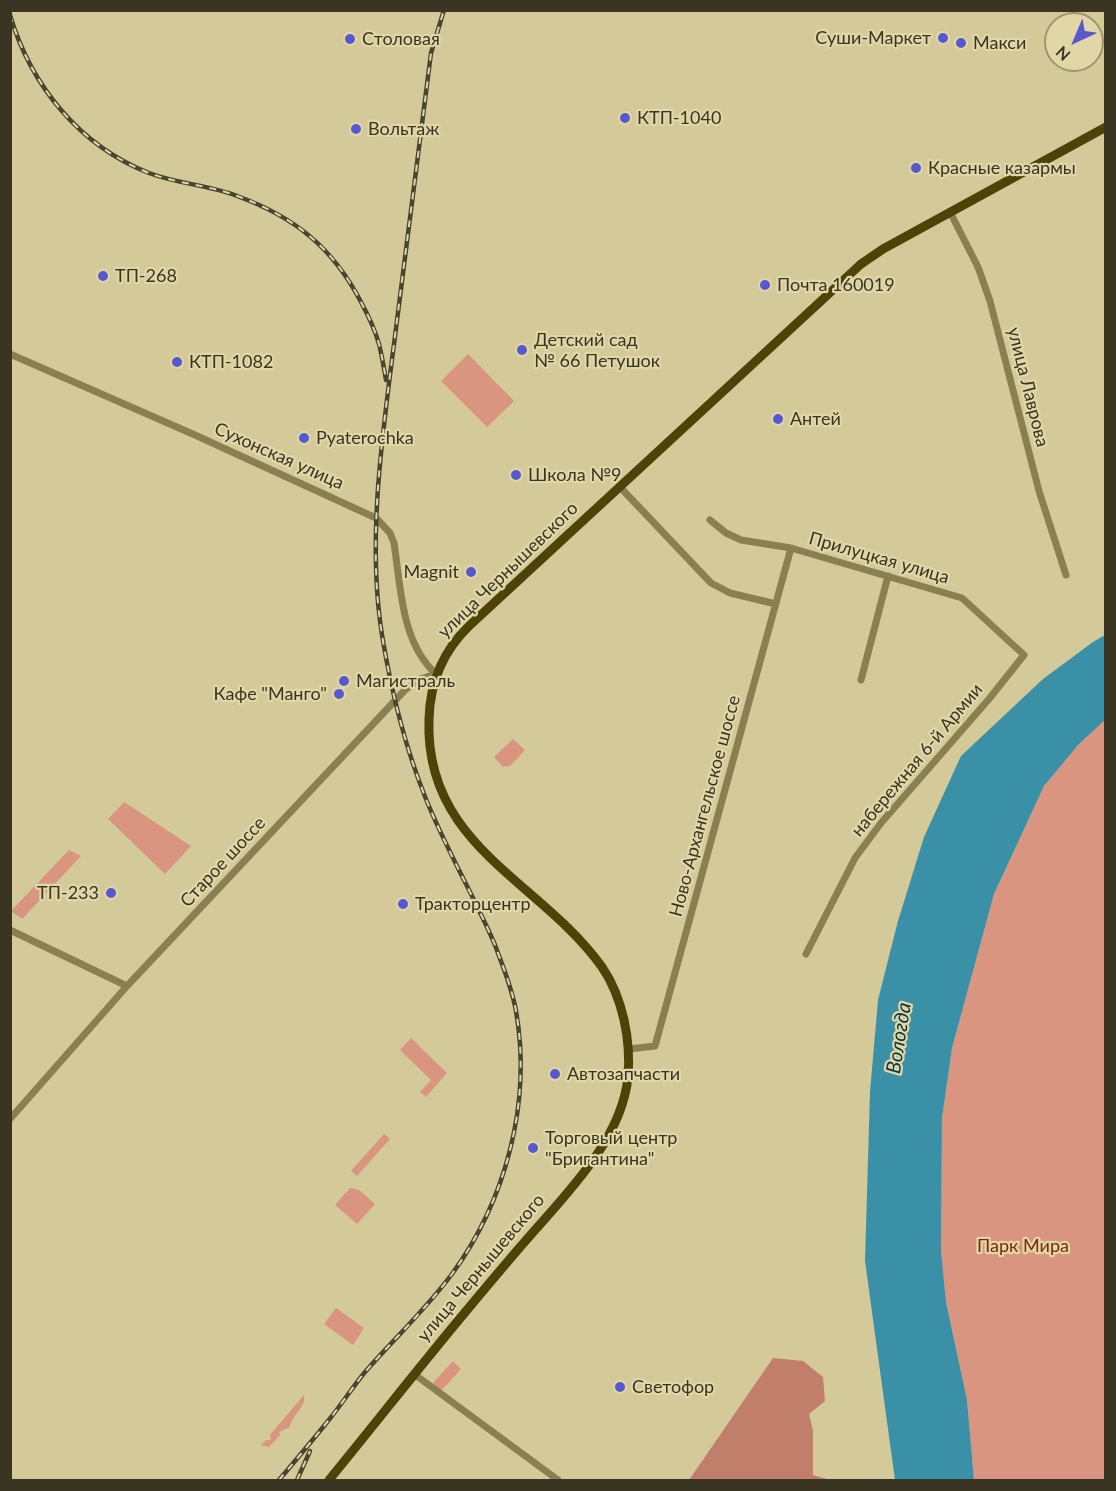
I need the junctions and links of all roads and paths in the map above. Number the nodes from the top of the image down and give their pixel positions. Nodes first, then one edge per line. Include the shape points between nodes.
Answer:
1 (1106, 126) edge
2 (951, 212) junction
3 (10, 354) edge
4 (619, 486) junction
5 (710, 520) dead end
6 (791, 548) junction
7 (1066, 575) dead end
8 (888, 576) junction
9 (776, 604) junction
10 (1024, 655) joint
11 (436, 674) junction
12 (861, 680) dead end
13 (10, 930) edge
14 (806, 954) dead end
15 (127, 986) junction
16 (629, 1050) junction
17 (10, 1119) edge
18 (414, 1374) junction
19 (329, 1480) edge
20 (558, 1480) edge

1 - 2 main road, улица Чернышевского
2 - 4 main road, улица Чернышевского via 861,264
2 - 7 street, улица Лаврова via 990,301 1039,491
3 - 11 street, Сухонская улица via 376,518 394,543 412,641
4 - 9 street via 711,583 730,594
4 - 11 main road, улица Чернышевского via 460,634
5 - 6 street, Прилуцкая улица via 741,540
6 - 8 street, Прилуцкая улица
6 - 9 street, Ново-Архангельское шоссе
8 - 10 street, Прилуцкая улица via 962,598
8 - 12 street
9 - 16 street, Ново-Архангельское шоссе via 655,1046
10 - 14 street, набережная 6-й Армии via 880,822 855,858
11 - 15 street, Старое шоссе via 405,690
11 - 16 main road, улица Чернышевского via 430,702 430,747 439,782 453,812 486,855 572,933 603,969 625,1021
13 - 15 street
15 - 17 street, Старое шоссе
16 - 18 main road, улица Чернышевского via 624,1098 598,1153
18 - 19 main road, улица Чернышевского
18 - 20 street

